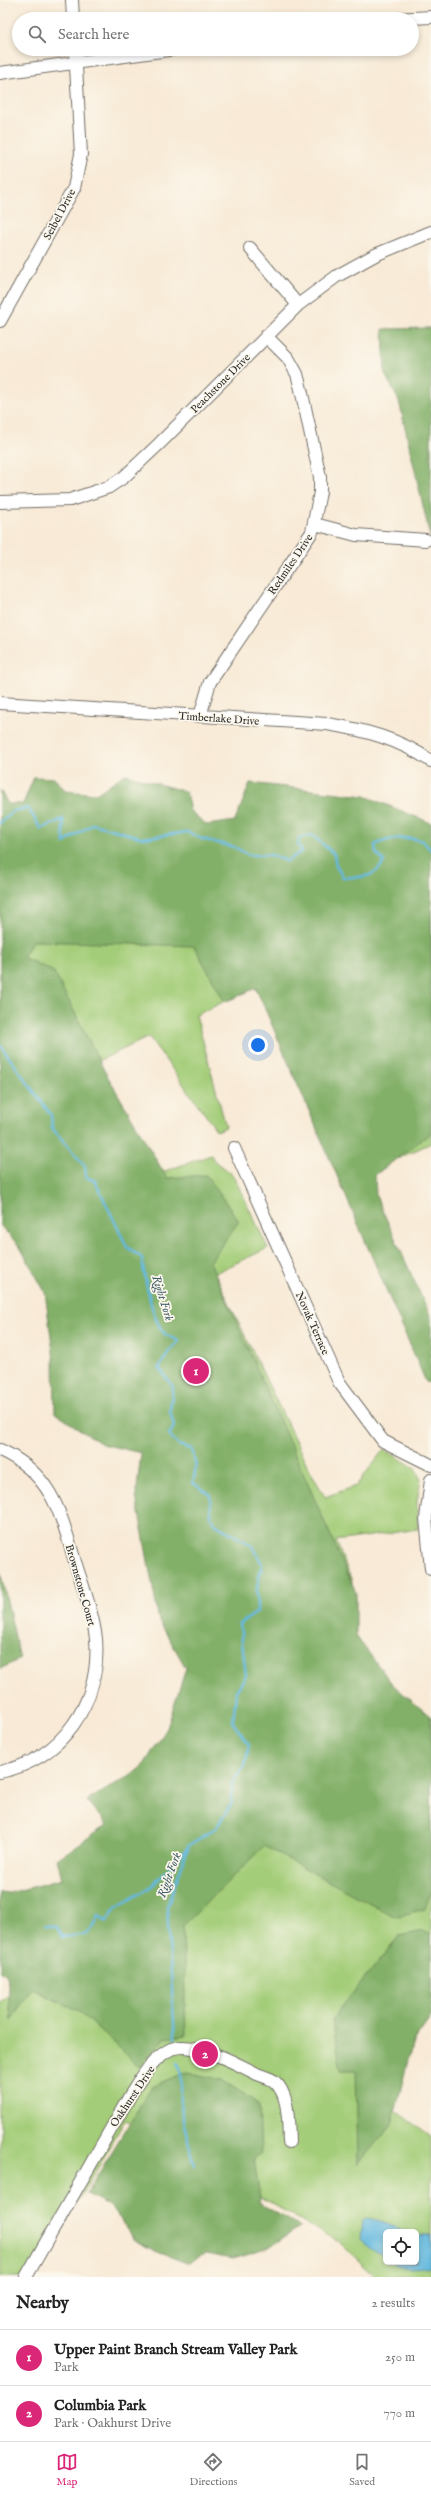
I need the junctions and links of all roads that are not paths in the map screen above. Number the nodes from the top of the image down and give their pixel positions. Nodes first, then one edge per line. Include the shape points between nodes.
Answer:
1 (72, 0) edge
2 (73, 12) edge
3 (431, 17) edge
4 (419, 18) edge
5 (76, 56) edge
6 (126, 56) edge
7 (76, 63) junction
8 (0, 73) edge
9 (431, 232) edge
10 (250, 248) dead end
11 (298, 305) junction
12 (0, 321) edge
13 (266, 336) junction
14 (0, 502) edge
15 (315, 524) junction
16 (426, 540) dead end
17 (0, 703) edge
18 (200, 716) junction
19 (431, 761) edge
20 (234, 1148) dead end
21 (0, 1450) edge
22 (431, 1465) edge
23 (431, 1480) edge
24 (431, 1569) edge
25 (0, 1772) edge
26 (289, 2142) dead end
27 (26, 2277) edge

1 - 2 street
3 - 4 street
5 - 7 street, Seibel Drive
6 - 7 street
7 - 8 street
7 - 12 street, Seibel Drive via 81,154 74,188
9 - 11 street, Peachstone Drive via 375,255 337,276
10 - 11 street
11 - 13 street, Peachstone Drive
13 - 14 street, Peachstone Drive via 159,444 124,477 109,487 70,500
13 - 15 street, Redmiles Drive via 288,358 297,374 301,389 320,476
15 - 16 street via 356,535
15 - 18 street, Redmiles Drive via 210,682
17 - 18 street, Timberlake Drive
18 - 19 street, Timberlake Drive via 327,724 352,728 377,734 414,749
20 - 22 street, Novak Terrace via 339,1382 383,1441
21 - 25 street, Brownstone Court via 17,1457 43,1481 59,1507 91,1613 96,1639 95,1679 83,1712 70,1732 40,1757 17,1769
23 - 24 street via 426,1518
26 - 27 street, Oakhurst Drive via 283,2094 274,2081 212,2053 195,2048 172,2049 149,2066 131,2094

